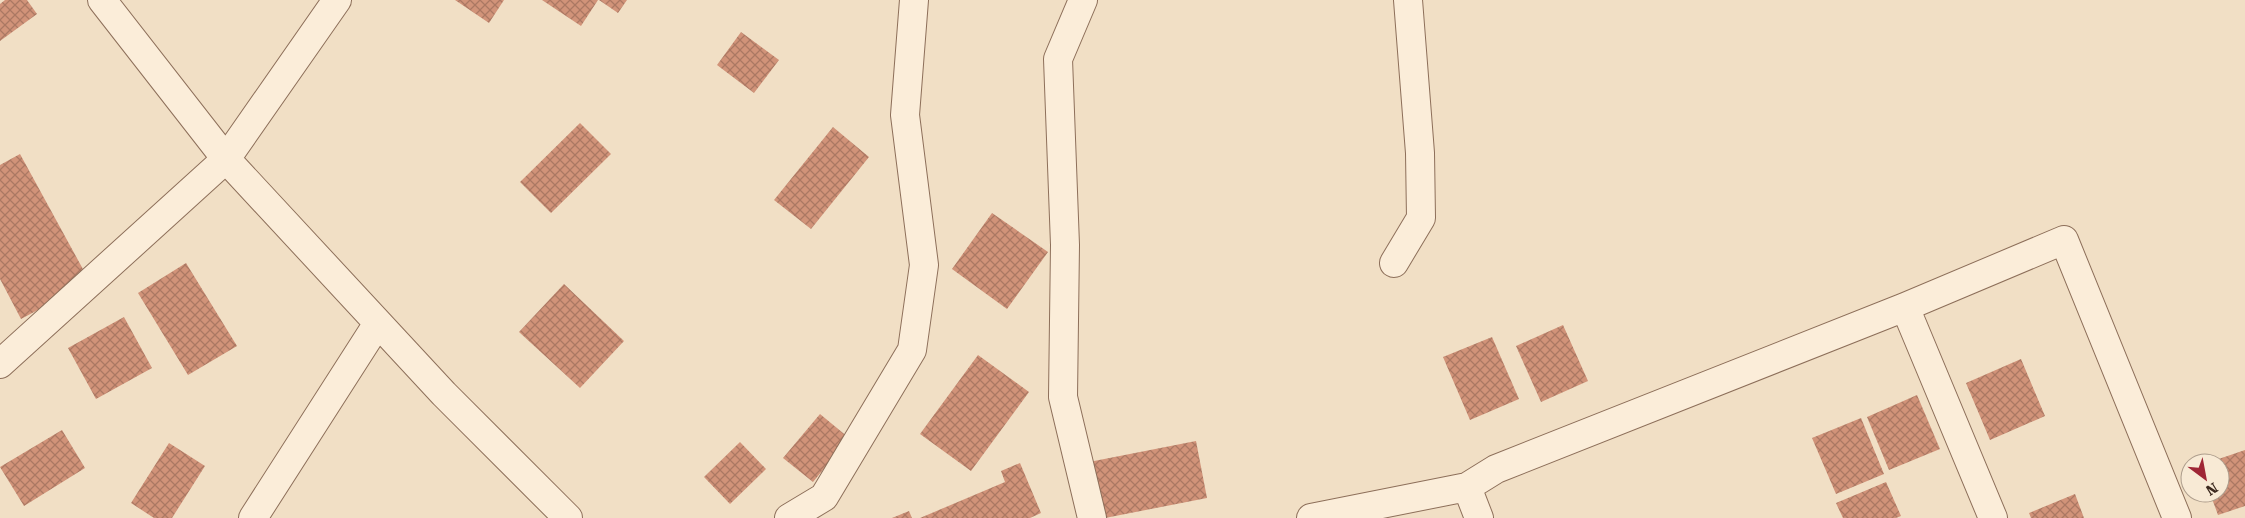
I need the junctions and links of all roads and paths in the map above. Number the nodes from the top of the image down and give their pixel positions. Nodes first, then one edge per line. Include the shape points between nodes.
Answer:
1 (102, 0) edge
2 (337, 0) edge
3 (914, 0) edge
4 (1083, 0) edge
5 (1408, 0) edge
6 (226, 159) junction
7 (1394, 263) dead end
8 (1905, 307) junction
9 (378, 323) junction
10 (0, 364) edge
11 (1467, 487) junction
12 (253, 518) edge
13 (568, 518) edge
14 (790, 518) edge
15 (1092, 518) edge
16 (1311, 518) edge
17 (1479, 518) edge
18 (1994, 518) edge
19 (2177, 518) edge

1 - 6 street
2 - 6 street
3 - 14 street via 905,115 924,265 912,350 824,496
4 - 15 street via 1058,59 1065,245 1063,397
5 - 7 street via 1420,153 1421,218
6 - 9 street
6 - 10 street
8 - 11 street via 1496,469
8 - 18 street
8 - 19 street via 2064,240
9 - 12 street
9 - 13 street
11 - 16 street
11 - 17 street

